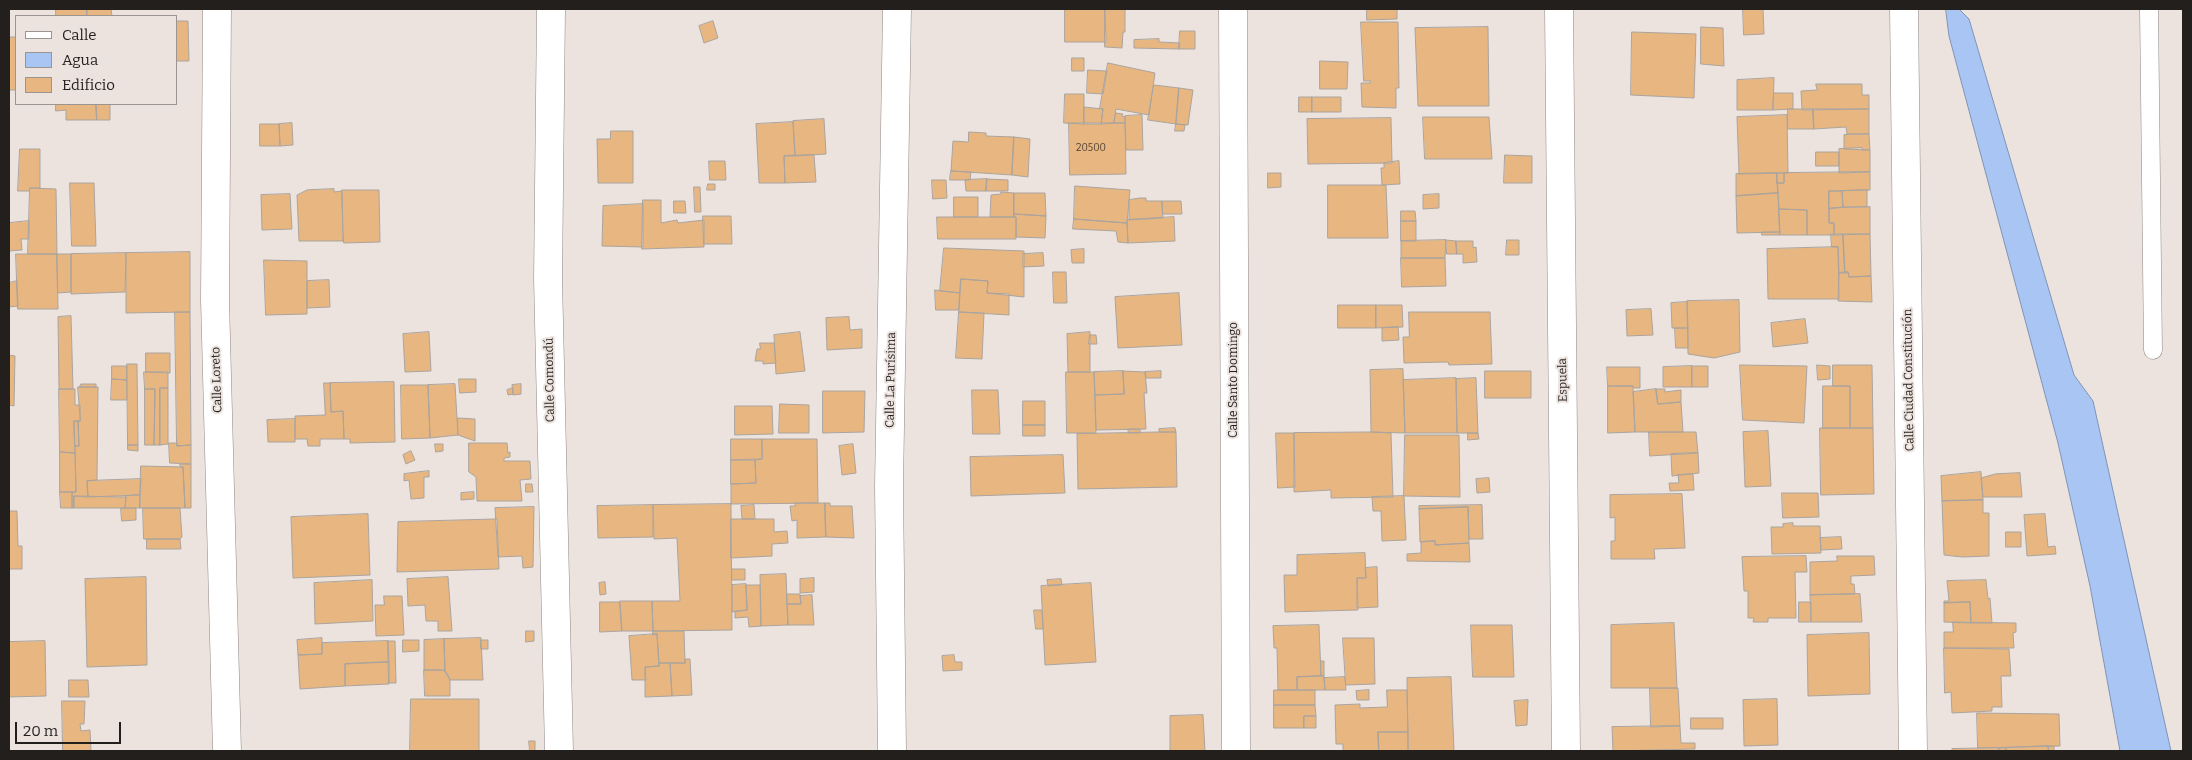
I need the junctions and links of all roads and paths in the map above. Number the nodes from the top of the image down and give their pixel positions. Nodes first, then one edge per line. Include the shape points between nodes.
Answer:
1 (217, 9) edge
2 (551, 9) edge
3 (897, 9) edge
4 (1233, 9) edge
5 (1559, 9) edge
6 (1904, 9) edge
7 (2149, 9) edge
8 (2153, 350) dead end
9 (227, 751) edge
10 (559, 751) edge
11 (892, 751) edge
12 (1236, 751) edge
13 (1566, 751) edge
14 (1913, 751) edge

1 - 9 street, Calle Loreto via 215,300
2 - 10 street, Calle Comondú via 548,279
3 - 11 street, Calle La Purísima via 889,486
4 - 12 street, Calle Santo Domingo
5 - 13 street, Espuela
6 - 14 street, Calle Ciudad Constitución
7 - 8 lane

